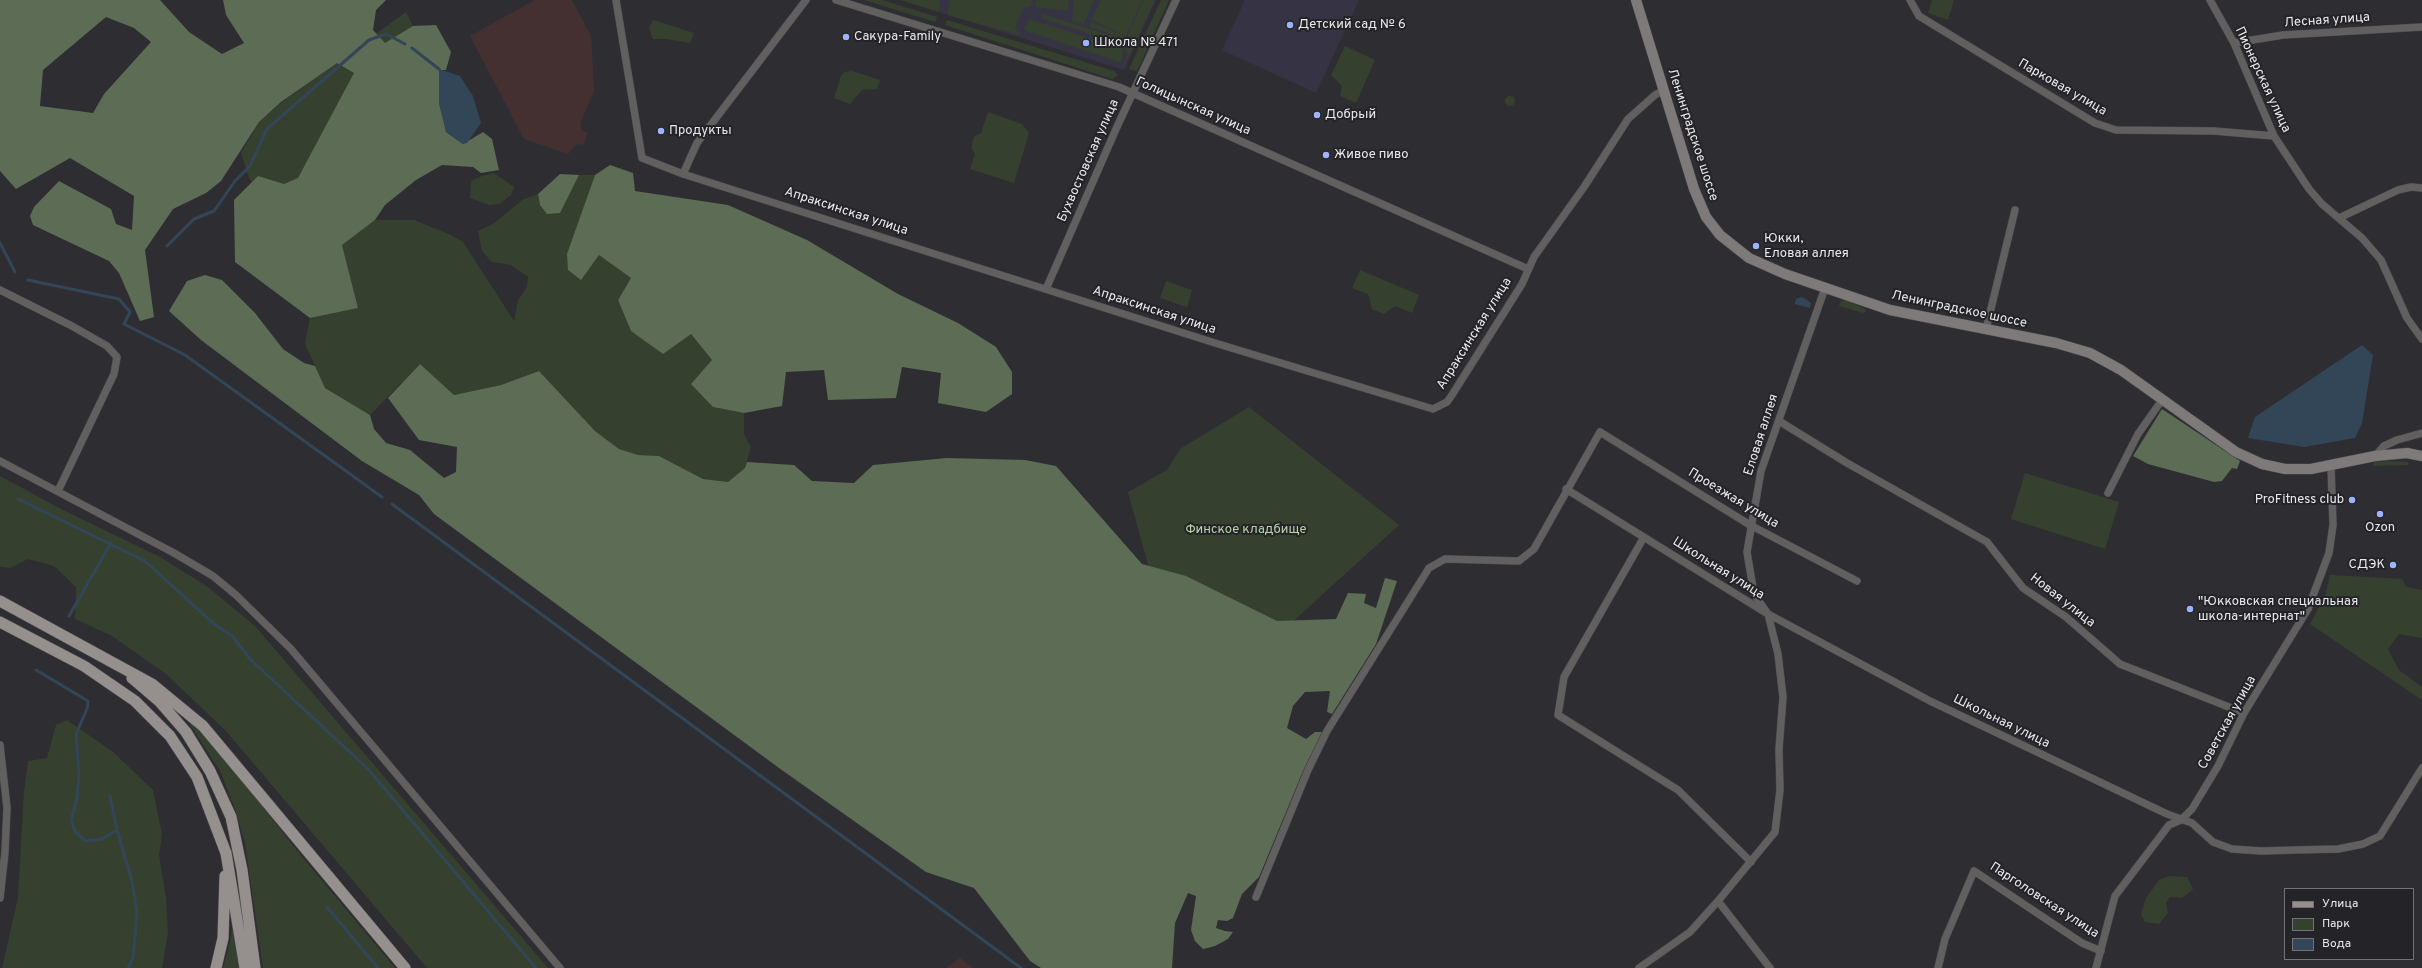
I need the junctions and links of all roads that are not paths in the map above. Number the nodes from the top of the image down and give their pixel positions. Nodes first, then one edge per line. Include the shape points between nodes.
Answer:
1 (616, 0) edge
2 (806, 0) edge
3 (836, 0) edge
4 (1176, 0) edge
5 (1636, 0) edge
6 (1910, 0) edge
7 (2210, 0) edge
8 (2422, 27) edge
9 (2234, 43) junction
10 (1664, 90) junction
11 (1132, 93) junction
12 (2274, 136) junction
13 (683, 174) junction
14 (2422, 188) edge
15 (2015, 210) dead end
16 (2339, 218) junction
17 (1528, 269) junction
18 (1825, 288) junction
19 (1046, 289) junction
20 (0, 290) edge
21 (1986, 329) junction
22 (2422, 339) edge
23 (2162, 400) junction
24 (1779, 421) junction
25 (2422, 433) edge
26 (2375, 456) junction
27 (2422, 456) edge
28 (0, 461) edge
29 (2331, 466) junction
30 (1566, 489) junction
31 (58, 491) junction
32 (2108, 493) dead end
33 (1750, 525) junction
34 (1644, 538) junction
35 (1857, 581) dead end
36 (0, 602) edge
37 (1768, 614) junction
38 (0, 622) edge
39 (118, 666) junction
40 (2244, 713) junction
41 (0, 745) edge
42 (2422, 768) edge
43 (2181, 820) junction
44 (226, 853) junction
45 (1751, 862) junction
46 (1256, 897) dead end
47 (0, 898) edge
48 (1718, 901) junction
49 (2101, 951) junction
50 (216, 968) edge
51 (245, 968) edge
52 (255, 968) edge
53 (405, 968) edge
54 (560, 968) edge
55 (1639, 968) edge
56 (1770, 968) edge
57 (1938, 968) edge
58 (2096, 968) edge

1 - 13 street, Апраксинская улица via 642,158
2 - 13 street via 697,142
3 - 11 street, Голицынская улица
4 - 11 street, Бухвостовская улица
5 - 10 main road, Ленинградское шоссе
6 - 12 street, Парковая улица via 1919,16 2095,123 2116,130 2214,131
7 - 9 street, Пионерская улица
8 - 9 street, Лесная улица via 2283,35
9 - 12 street, Пионерская улица
10 - 17 street, Апраксинская улица via 1628,119
10 - 18 main road, Ленинградское шоссе via 1694,189 1706,217 1720,235 1749,258
11 - 17 street, Голицынская улица
11 - 19 street, Бухвостовская улица
12 - 16 street, Пионерская улица via 2309,189
13 - 19 street, Апраксинская улица
14 - 16 street via 2398,190
15 - 21 street
16 - 22 street, Пионерская улица via 2362,238 2381,260 2407,318
17 - 19 street, Апраксинская улица via 1522,284 1452,395 1447,402 1433,409
18 - 21 main road, Ленинградское шоссе via 1896,311
18 - 24 street, Еловая аллея
20 - 31 street via 107,346 117,357 114,374
21 - 23 main road, Ленинградское шоссе via 2056,343 2090,353 2121,370
23 - 29 main road, Ленинградское шоссе via 2236,452 2262,464 2285,469
23 - 32 street via 2138,434
24 - 33 street, Еловая аллея via 1760,471
24 - 40 street, Новая улица via 1847,463 1987,542 2023,588 2066,617 2120,664
25 - 26 street via 2384,446
26 - 27 main road, Ленинградское шоссе via 2408,453
26 - 29 main road, Ленинградское шоссе
28 - 31 street
29 - 40 street, Советская улица via 2333,525 2329,553 2308,609
30 - 33 street, Проезжая улица via 1600,432
30 - 34 street, Школьная улица
30 - 46 street via 1534,549 1519,562 1445,559 1429,568 1327,731 1308,770
31 - 54 street via 213,576 264,622 291,649
33 - 35 street, Проезжая улица
33 - 37 street, Еловая аллея via 1747,552 1754,594
34 - 37 street, Школьная улица
34 - 45 street via 1564,677 1558,715 1678,790
36 - 39 main road
37 - 43 street, Школьная улица via 1930,701
37 - 45 street via 1778,654 1784,697 1778,749 1780,790 1775,832
38 - 44 main road via 84,666 135,701 170,736 197,777
39 - 52 main road via 159,701 186,732 210,770 230,817 242,870
39 - 53 main road via 152,684 203,726
40 - 43 street, Советская улица via 2218,766 2192,810
41 - 47 street via 7,808
42 - 43 street, Школьная улица via 2380,836 2363,844 2296,850 2232,849 2213,842 2192,823
43 - 49 street, Советская улица via 2169,825 2114,896
44 - 50 main road via 223,938
44 - 51 main road
45 - 48 street
48 - 55 street via 1690,932
48 - 56 street
49 - 57 street, Парголовская улица via 2082,943 1974,871 1945,940
49 - 58 street, Советская улица

